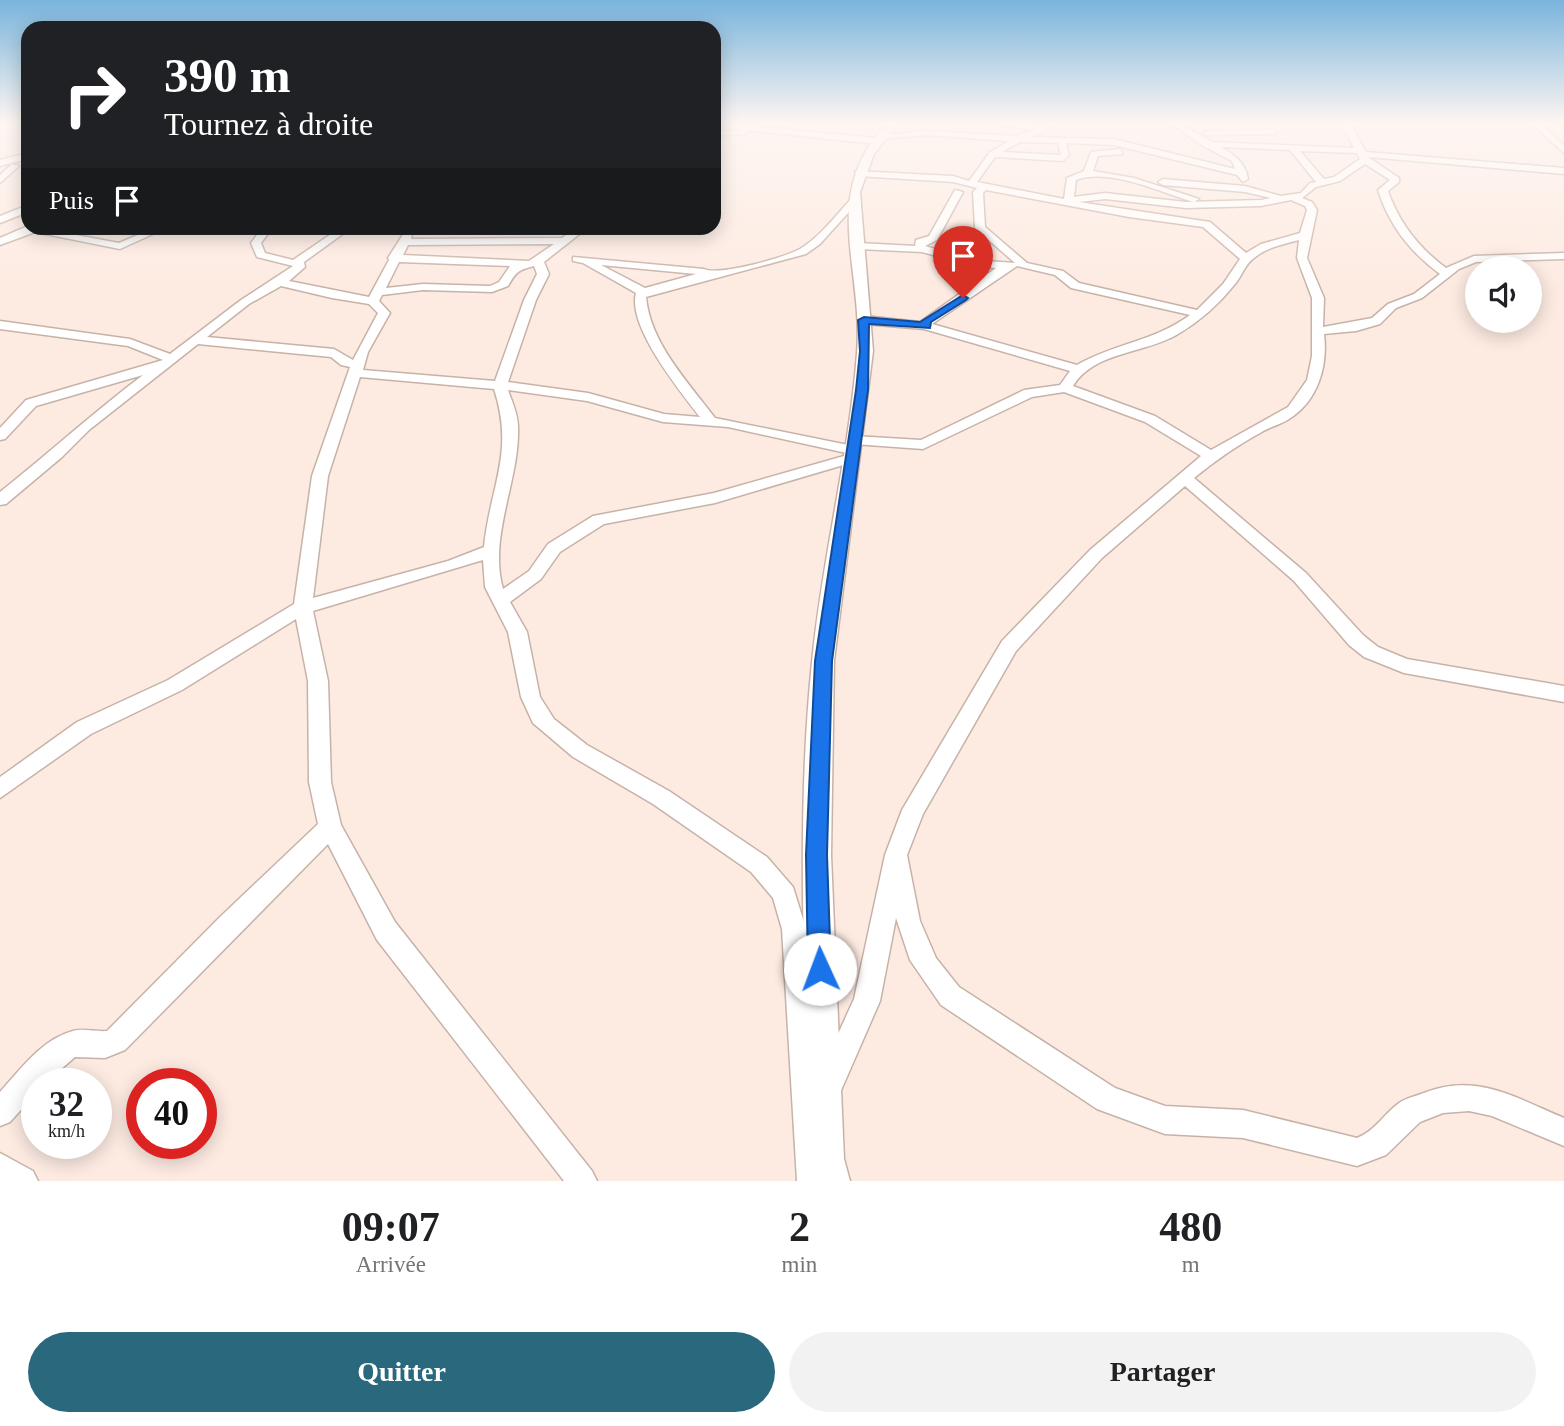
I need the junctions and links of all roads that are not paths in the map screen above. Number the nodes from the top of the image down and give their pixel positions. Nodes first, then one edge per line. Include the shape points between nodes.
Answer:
1 (860, 177) edge
2 (971, 177) edge
3 (1074, 177) edge
4 (1111, 177) edge
5 (1243, 177) edge
6 (1316, 177) edge
7 (1339, 177) edge
8 (1392, 177) edge
9 (1322, 183) junction
10 (856, 185) junction
11 (1150, 186) junction
12 (960, 188) junction
13 (1245, 189) junction
14 (1286, 198) junction
15 (1068, 201) junction
16 (1186, 205) junction
17 (1217, 205) junction
18 (21, 211) edge
19 (0, 221) edge
20 (21, 225) edge
21 (1212, 227) junction
22 (21, 232) edge
23 (69, 235) edge
24 (144, 235) edge
25 (262, 235) edge
26 (331, 235) edge
27 (338, 235) edge
28 (573, 235) edge
29 (1305, 235) junction
30 (334, 238) junction
31 (566, 241) junction
32 (0, 242) edge
33 (402, 242) edge
34 (859, 246) junction
35 (921, 249) junction
36 (551, 251) junction
37 (1564, 257) edge
38 (577, 259) junction
39 (1246, 259) junction
40 (297, 262) junction
41 (538, 262) junction
42 (519, 265) junction
43 (1023, 265) junction
44 (1004, 267) junction
45 (1447, 274) junction
46 (722, 275) junction
47 (283, 280) junction
48 (643, 292) junction
49 (375, 296) junction
50 (1199, 314) junction
51 (864, 320) junction
52 (0, 325) edge
53 (926, 326) junction
54 (1317, 331) junction
55 (194, 341) junction
56 (169, 362) junction
57 (356, 369) junction
58 (1080, 370) junction
59 (500, 385) junction
60 (1065, 388) junction
61 (712, 423) junction
62 (0, 436) edge
63 (853, 449) junction
64 (1211, 456) junction
65 (1184, 478) junction
66 (0, 500) edge
67 (491, 551) junction
68 (499, 601) junction
69 (303, 607) junction
70 (1564, 694) edge
71 (0, 789) edge
72 (330, 827) junction
73 (896, 855) junction
74 (827, 1089) junction
75 (0, 1112) edge
76 (1564, 1132) edge
77 (0, 1168) edge
78 (23, 1181) edge
79 (582, 1181) edge
80 (812, 1181) edge
81 (832, 1181) edge

1 - 10 street
2 - 12 street
3 - 15 street
4 - 11 street
5 - 13 street
6 - 9 street
7 - 9 street
8 - 45 street via 1396,180 1382,190 1392,220
9 - 14 street via 1304,195
10 - 12 street
10 - 12 street
10 - 34 street
10 - 46 street via 816,242 802,252
11 - 13 street via 1145,182
11 - 17 street
12 - 15 street
12 - 35 street via 933,238 920,242
12 - 43 street via 978,192 981,228
13 - 14 street
14 - 17 street
14 - 29 street via 1309,204 1312,210
15 - 16 street via 1110,196
15 - 21 street
16 - 17 street
16 - 21 street
18 - 19 street
19 - 20 street
21 - 39 street
22 - 32 street
23 - 24 street via 120,246
25 - 40 street via 256,243 261,256
26 - 30 street
27 - 30 street
28 - 31 street
29 - 39 street
29 - 54 street via 1302,258 1318,298
30 - 40 street
31 - 33 street
31 - 36 street
33 - 42 street
33 - 49 street
34 - 35 street
34 - 51 street
35 - 44 street
36 - 38 street
36 - 41 street
37 - 45 street via 1474,259
38 - 46 street
38 - 48 street
39 - 50 street
40 - 47 street via 301,265 298,269
41 - 42 street
41 - 59 street via 543,274 530,295 519,342
42 - 49 street via 509,272 504,284 492,289 423,287
43 - 44 street
43 - 50 street via 1059,273 1075,286
44 - 53 street via 925,321
45 - 54 street via 1418,296 1392,306 1376,321
46 - 48 street
47 - 49 street via 288,286
47 - 55 street
48 - 61 street via 641,308 662,358
49 - 57 street via 384,313
50 - 58 street via 1163,337
51 - 53 street
51 - 63 street via 865,351
52 - 56 street via 130,342
53 - 58 street
54 - 64 street via 1318,367 1303,397 1284,416
55 - 56 street
55 - 57 street via 334,353
56 - 62 street via 31,403
56 - 66 street
57 - 59 street
57 - 69 street via 320,476
58 - 60 street
59 - 61 street via 588,397 651,415
59 - 67 street via 511,428
60 - 63 street via 1029,393 923,444
60 - 64 street via 1150,419
61 - 63 street
63 - 68 street via 715,498 590,524 554,548 531,579
63 - 74 street via 823,661 819,730 817,855
64 - 65 street
65 - 70 street via 1300,577 1356,640 1378,656 1404,666
65 - 73 street via 1096,554 1009,646 913,810
67 - 68 street via 492,580
67 - 69 street
68 - 80 street via 514,622 530,692 545,724 594,761 727,842 778,884 790,907 794,929
69 - 71 street via 175,685 84,728
69 - 72 street via 318,681 320,782
72 - 75 street via 116,1041 105,1046 85,1042 67,1046
72 - 79 street via 386,931
73 - 74 street via 867,1001
73 - 76 street via 906,918 918,954 950,996 1107,1099 1138,1112 1190,1123 1243,1124 1357,1152 1376,1145 1410,1112 1443,1099 1469,1097
74 - 81 street via 827,1159
77 - 78 street

